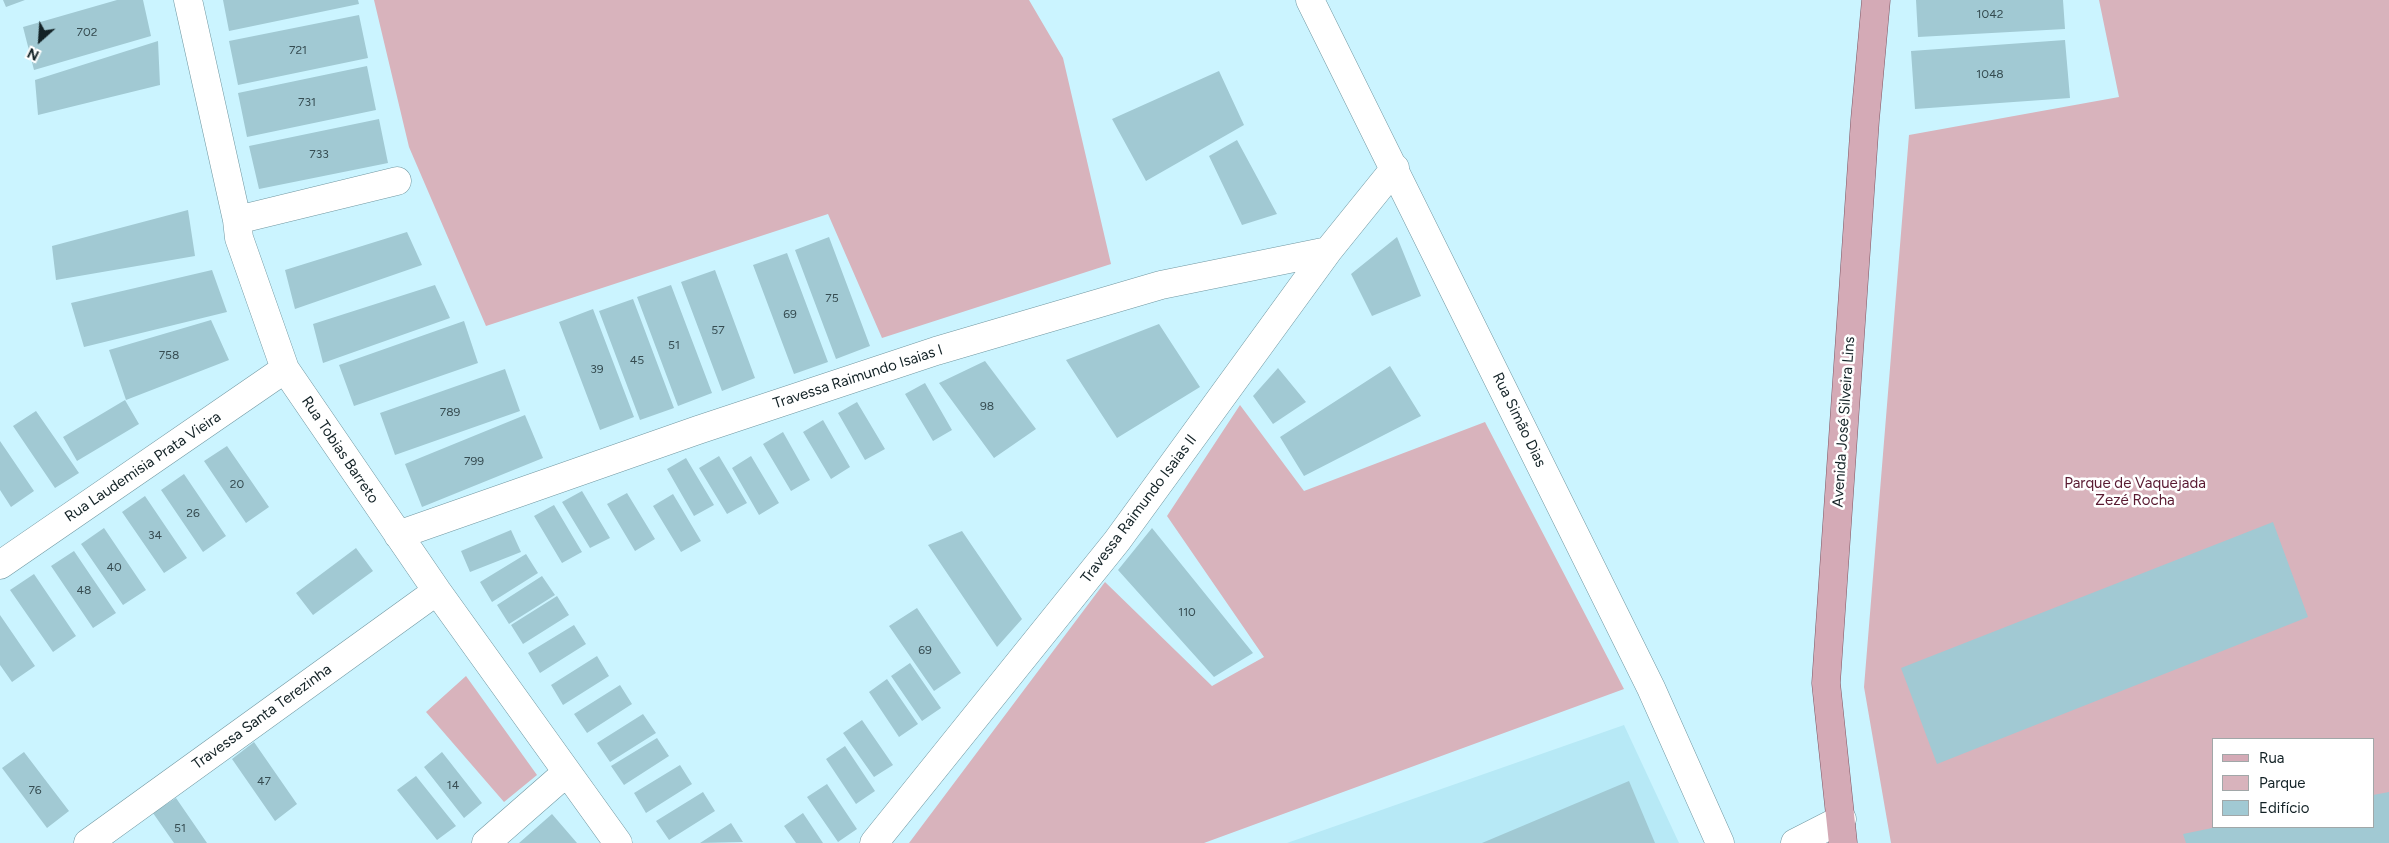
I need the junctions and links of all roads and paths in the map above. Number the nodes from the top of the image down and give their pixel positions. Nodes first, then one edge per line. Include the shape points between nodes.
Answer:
1 (188, 0) edge
2 (1310, 0) edge
3 (1876, 0) edge
4 (1395, 168) junction
5 (397, 180) dead end
6 (237, 220) junction
7 (1328, 251) junction
8 (286, 370) junction
9 (398, 535) junction
10 (0, 565) edge
11 (437, 590) junction
12 (566, 773) junction
13 (1842, 831) edge
14 (88, 843) edge
15 (486, 843) edge
16 (618, 843) edge
17 (874, 843) edge
18 (1720, 843) edge
19 (1795, 843) edge

1 - 6 street, Rua Tobias Barreto
2 - 4 street, Rua Simão Dias
3 - 13 main road, Avenida José Silveira Lins via 1826,683
4 - 7 street, Travessa Raimundo Isaias II
4 - 18 street, Rua Simão Dias via 1651,688
5 - 6 street
6 - 8 street, Rua Tobias Barreto via 239,238
7 - 9 street, Travessa Raimundo Isaias I via 1161,285 936,351
7 - 17 street, Travessa Raimundo Isaias II via 1118,541
8 - 9 street, Rua Tobias Barreto
8 - 10 street, Rua Laudemisia Prata Vieira
9 - 11 street, Rua Tobias Barreto
11 - 12 street, Rua Tobias Barreto
11 - 14 street, Travessa Santa Terezinha
12 - 15 street
12 - 16 street, Rua Tobias Barreto
13 - 19 street

